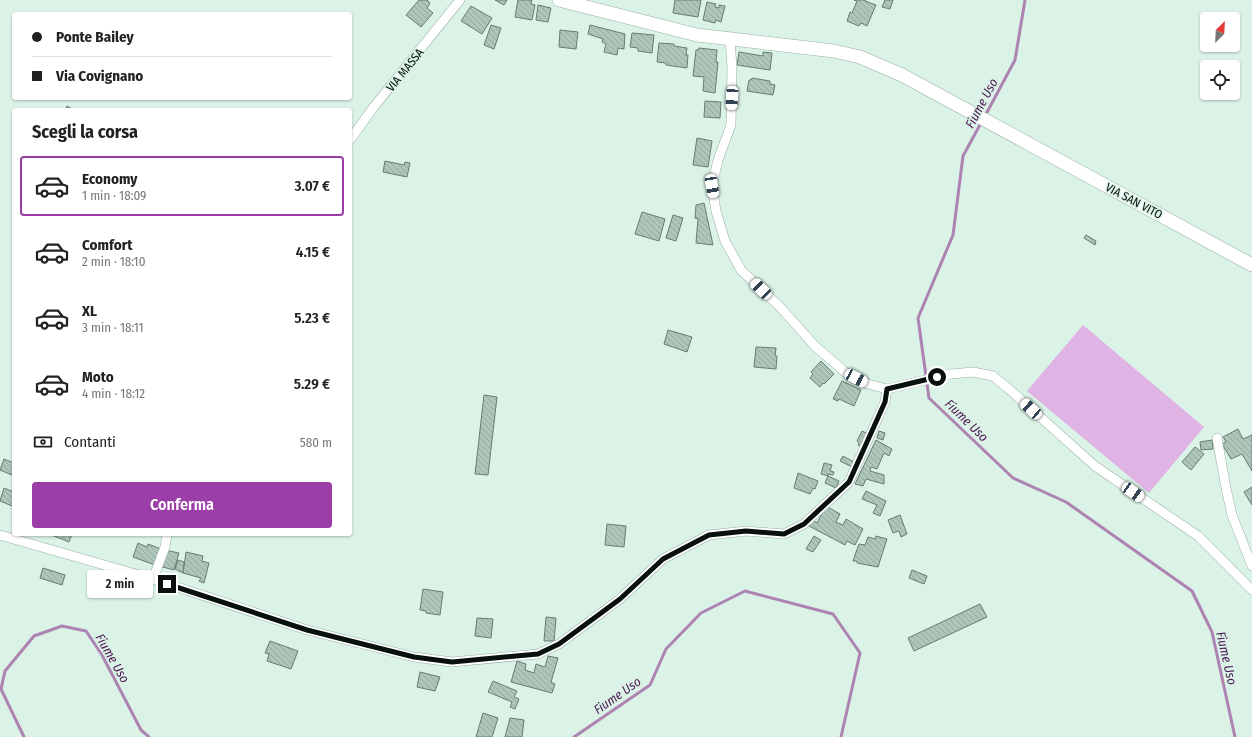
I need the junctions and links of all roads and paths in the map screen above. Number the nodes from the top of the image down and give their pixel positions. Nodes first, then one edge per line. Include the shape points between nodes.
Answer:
1 (460, 0) edge
2 (559, 0) edge
3 (730, 40) junction
4 (352, 137) edge
5 (1252, 265) edge
6 (887, 389) junction
7 (1217, 438) dead end
8 (0, 535) edge
9 (167, 536) edge
10 (1252, 566) edge
11 (153, 579) junction
12 (1252, 590) edge

1 - 4 street, VIA MASSA
2 - 3 street, VIA SAN VITO via 697,35
3 - 5 street, VIA SAN VITO via 834,51 860,57 902,75
3 - 6 street via 731,125 718,160 712,186 725,241 741,270 781,308 815,346 845,372 868,384
6 - 11 street via 885,402 849,482 804,524 784,534 746,531 709,535 663,559 620,599 559,644 538,654 452,662 414,657 307,630
6 - 12 street via 951,374 973,372 993,376 1094,466 1198,536
7 - 10 street via 1232,515
8 - 11 street
9 - 11 street

